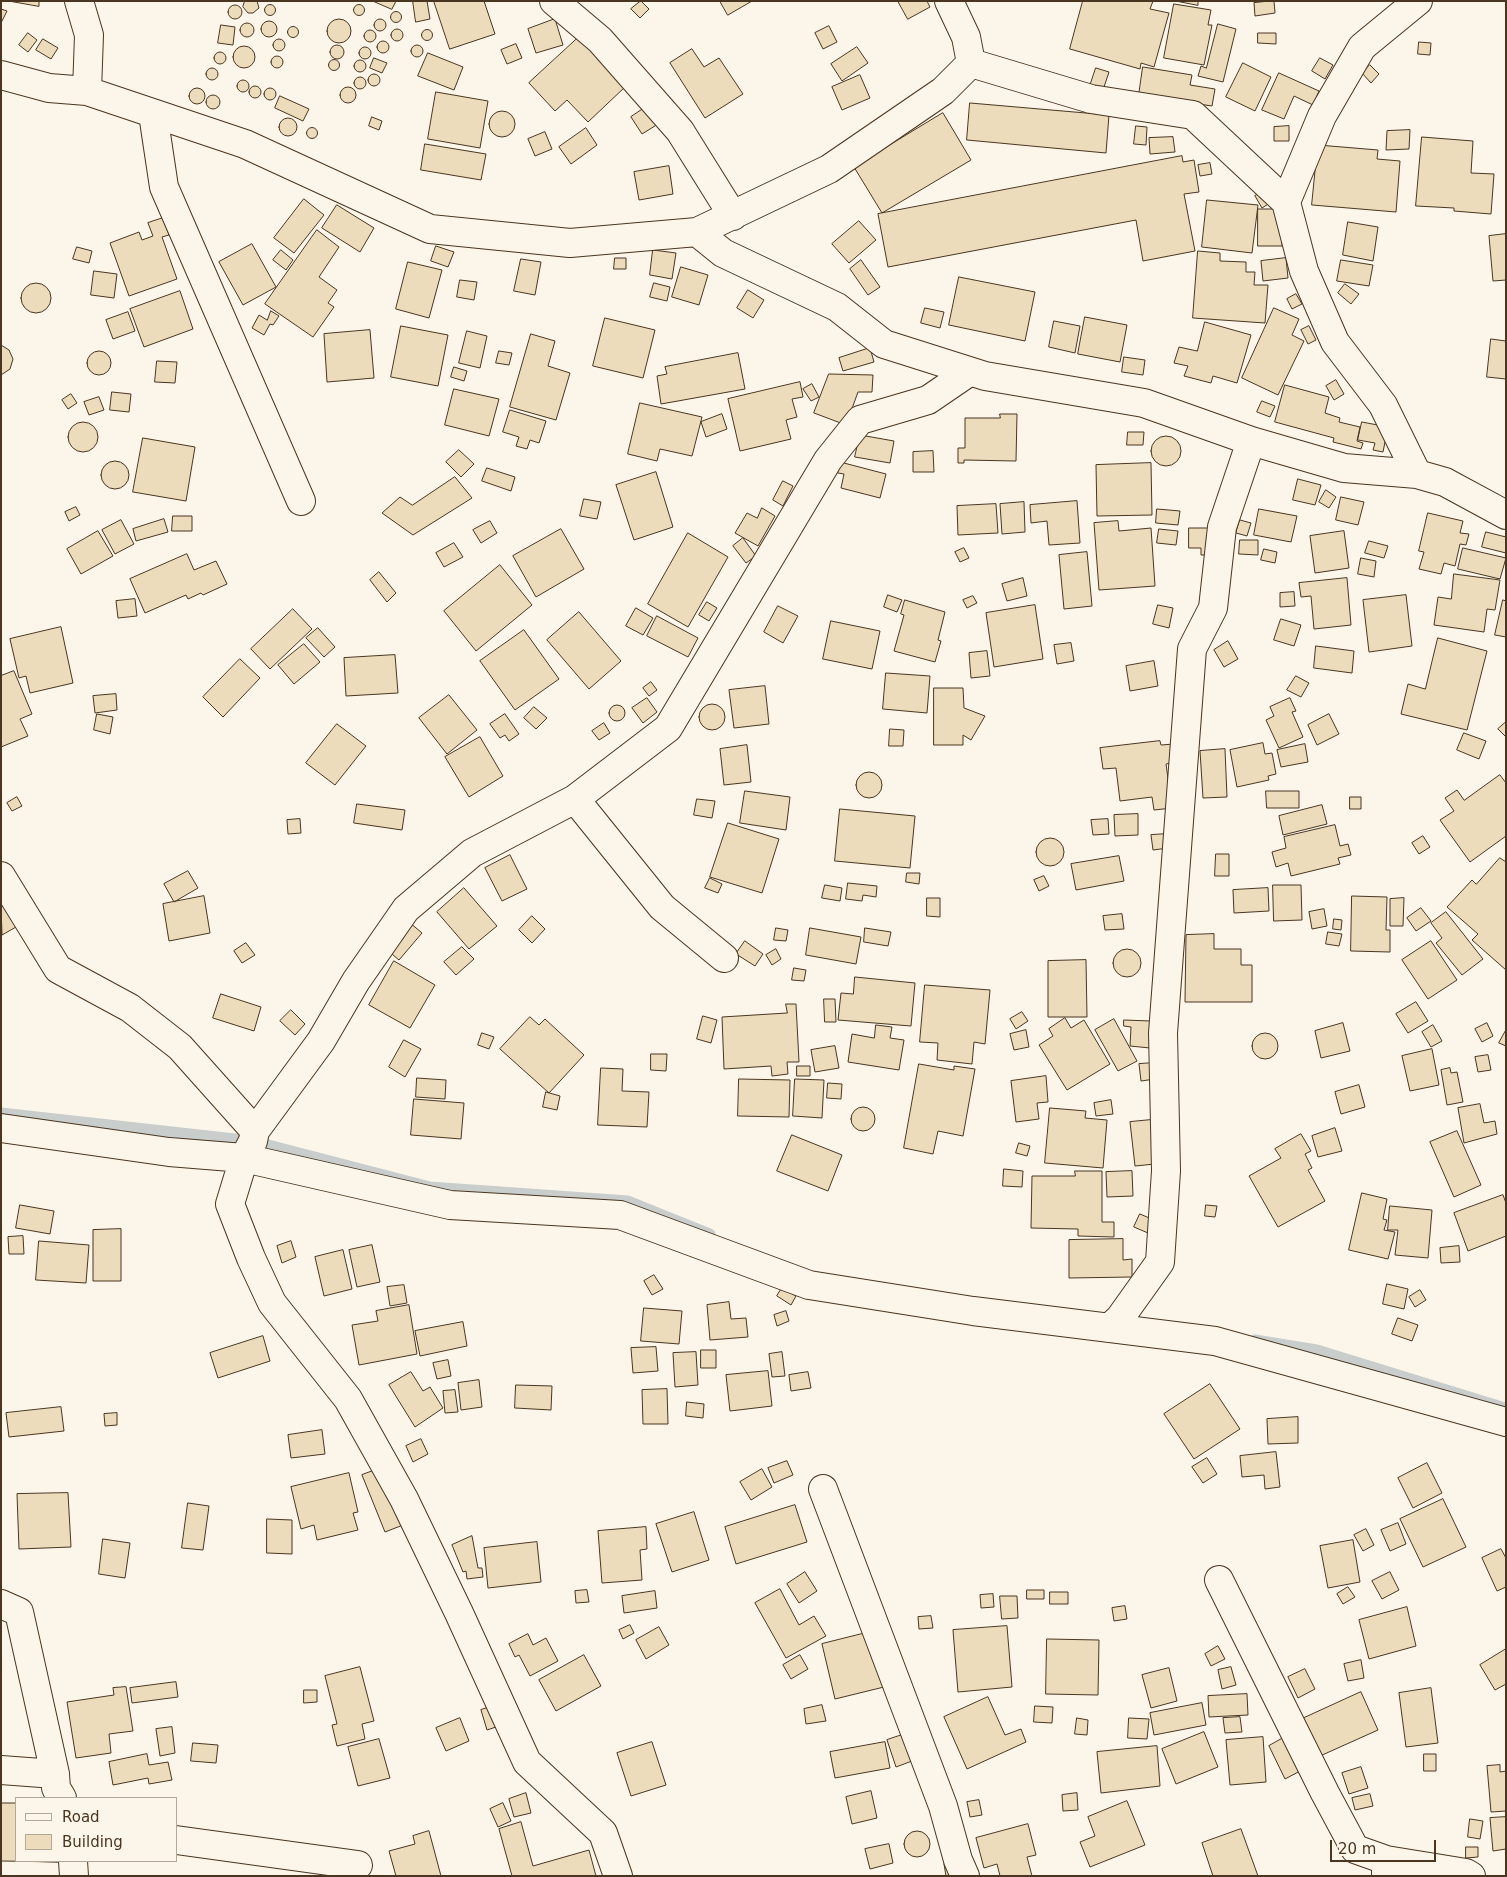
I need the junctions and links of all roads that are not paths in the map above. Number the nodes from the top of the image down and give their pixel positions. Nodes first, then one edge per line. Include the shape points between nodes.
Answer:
1 (78, 1) edge
2 (554, 1) edge
3 (950, 1) edge
4 (1423, 2) edge
5 (971, 63) junction
6 (1, 75) edge
7 (86, 91) junction
8 (153, 114) junction
9 (1286, 202) junction
10 (733, 216) junction
11 (697, 232) junction
12 (969, 372) junction
13 (1252, 441) junction
14 (1417, 474) junction
15 (301, 501) dead end
16 (1506, 515) edge
17 (576, 799) junction
18 (1, 876) edge
19 (724, 958) dead end
20 (1, 1128) edge
21 (255, 1131) junction
22 (244, 1158) junction
23 (1109, 1328) junction
24 (1506, 1422) edge
25 (823, 1489) dead end
26 (1219, 1580) dead end
27 (1, 1604) edge
28 (1, 1770) edge
29 (59, 1786) edge
30 (178, 1840) edge
31 (73, 1862) edge
32 (358, 1864) dead end
33 (1386, 1868) edge
34 (74, 1876) edge
35 (618, 1876) edge
36 (966, 1876) edge
37 (1472, 1876) edge

1 - 7 street via 90,35
2 - 10 street via 600,40 680,132
3 - 5 street via 966,37
4 - 9 street via 1362,47 1322,116
5 - 9 street via 1091,99 1194,115
5 - 10 street via 943,91 828,169
6 - 7 street via 50,88
7 - 8 street
8 - 11 street via 244,144 430,229 570,243
8 - 15 street via 164,187
9 - 14 street via 1304,271 1335,342 1383,405
10 - 11 street
11 - 12 street via 723,253 836,307 884,344
12 - 13 street via 1144,403
12 - 17 street via 928,400 860,420 828,460 668,728
13 - 14 street via 1344,468
13 - 23 street via 1222,527 1213,608 1192,649 1163,1033 1166,1171 1160,1262 1120,1318
14 - 16 street via 1445,482
17 - 19 street via 662,907
17 - 21 street via 472,853 406,909 356,981 321,1041
18 - 21 street via 58,969 130,1008 180,1047
20 - 22 street via 169,1152
21 - 22 street
22 - 23 street via 450,1205 620,1215 809,1285
22 - 35 street via 230,1204 272,1303 348,1399 400,1491 527,1762 603,1833
23 - 24 street via 1215,1341
25 - 36 street via 943,1806 958,1860
26 - 33 street via 1355,1849
27 - 29 street via 19,1612
28 - 29 street
30 - 32 street
31 - 34 street
33 - 37 street

